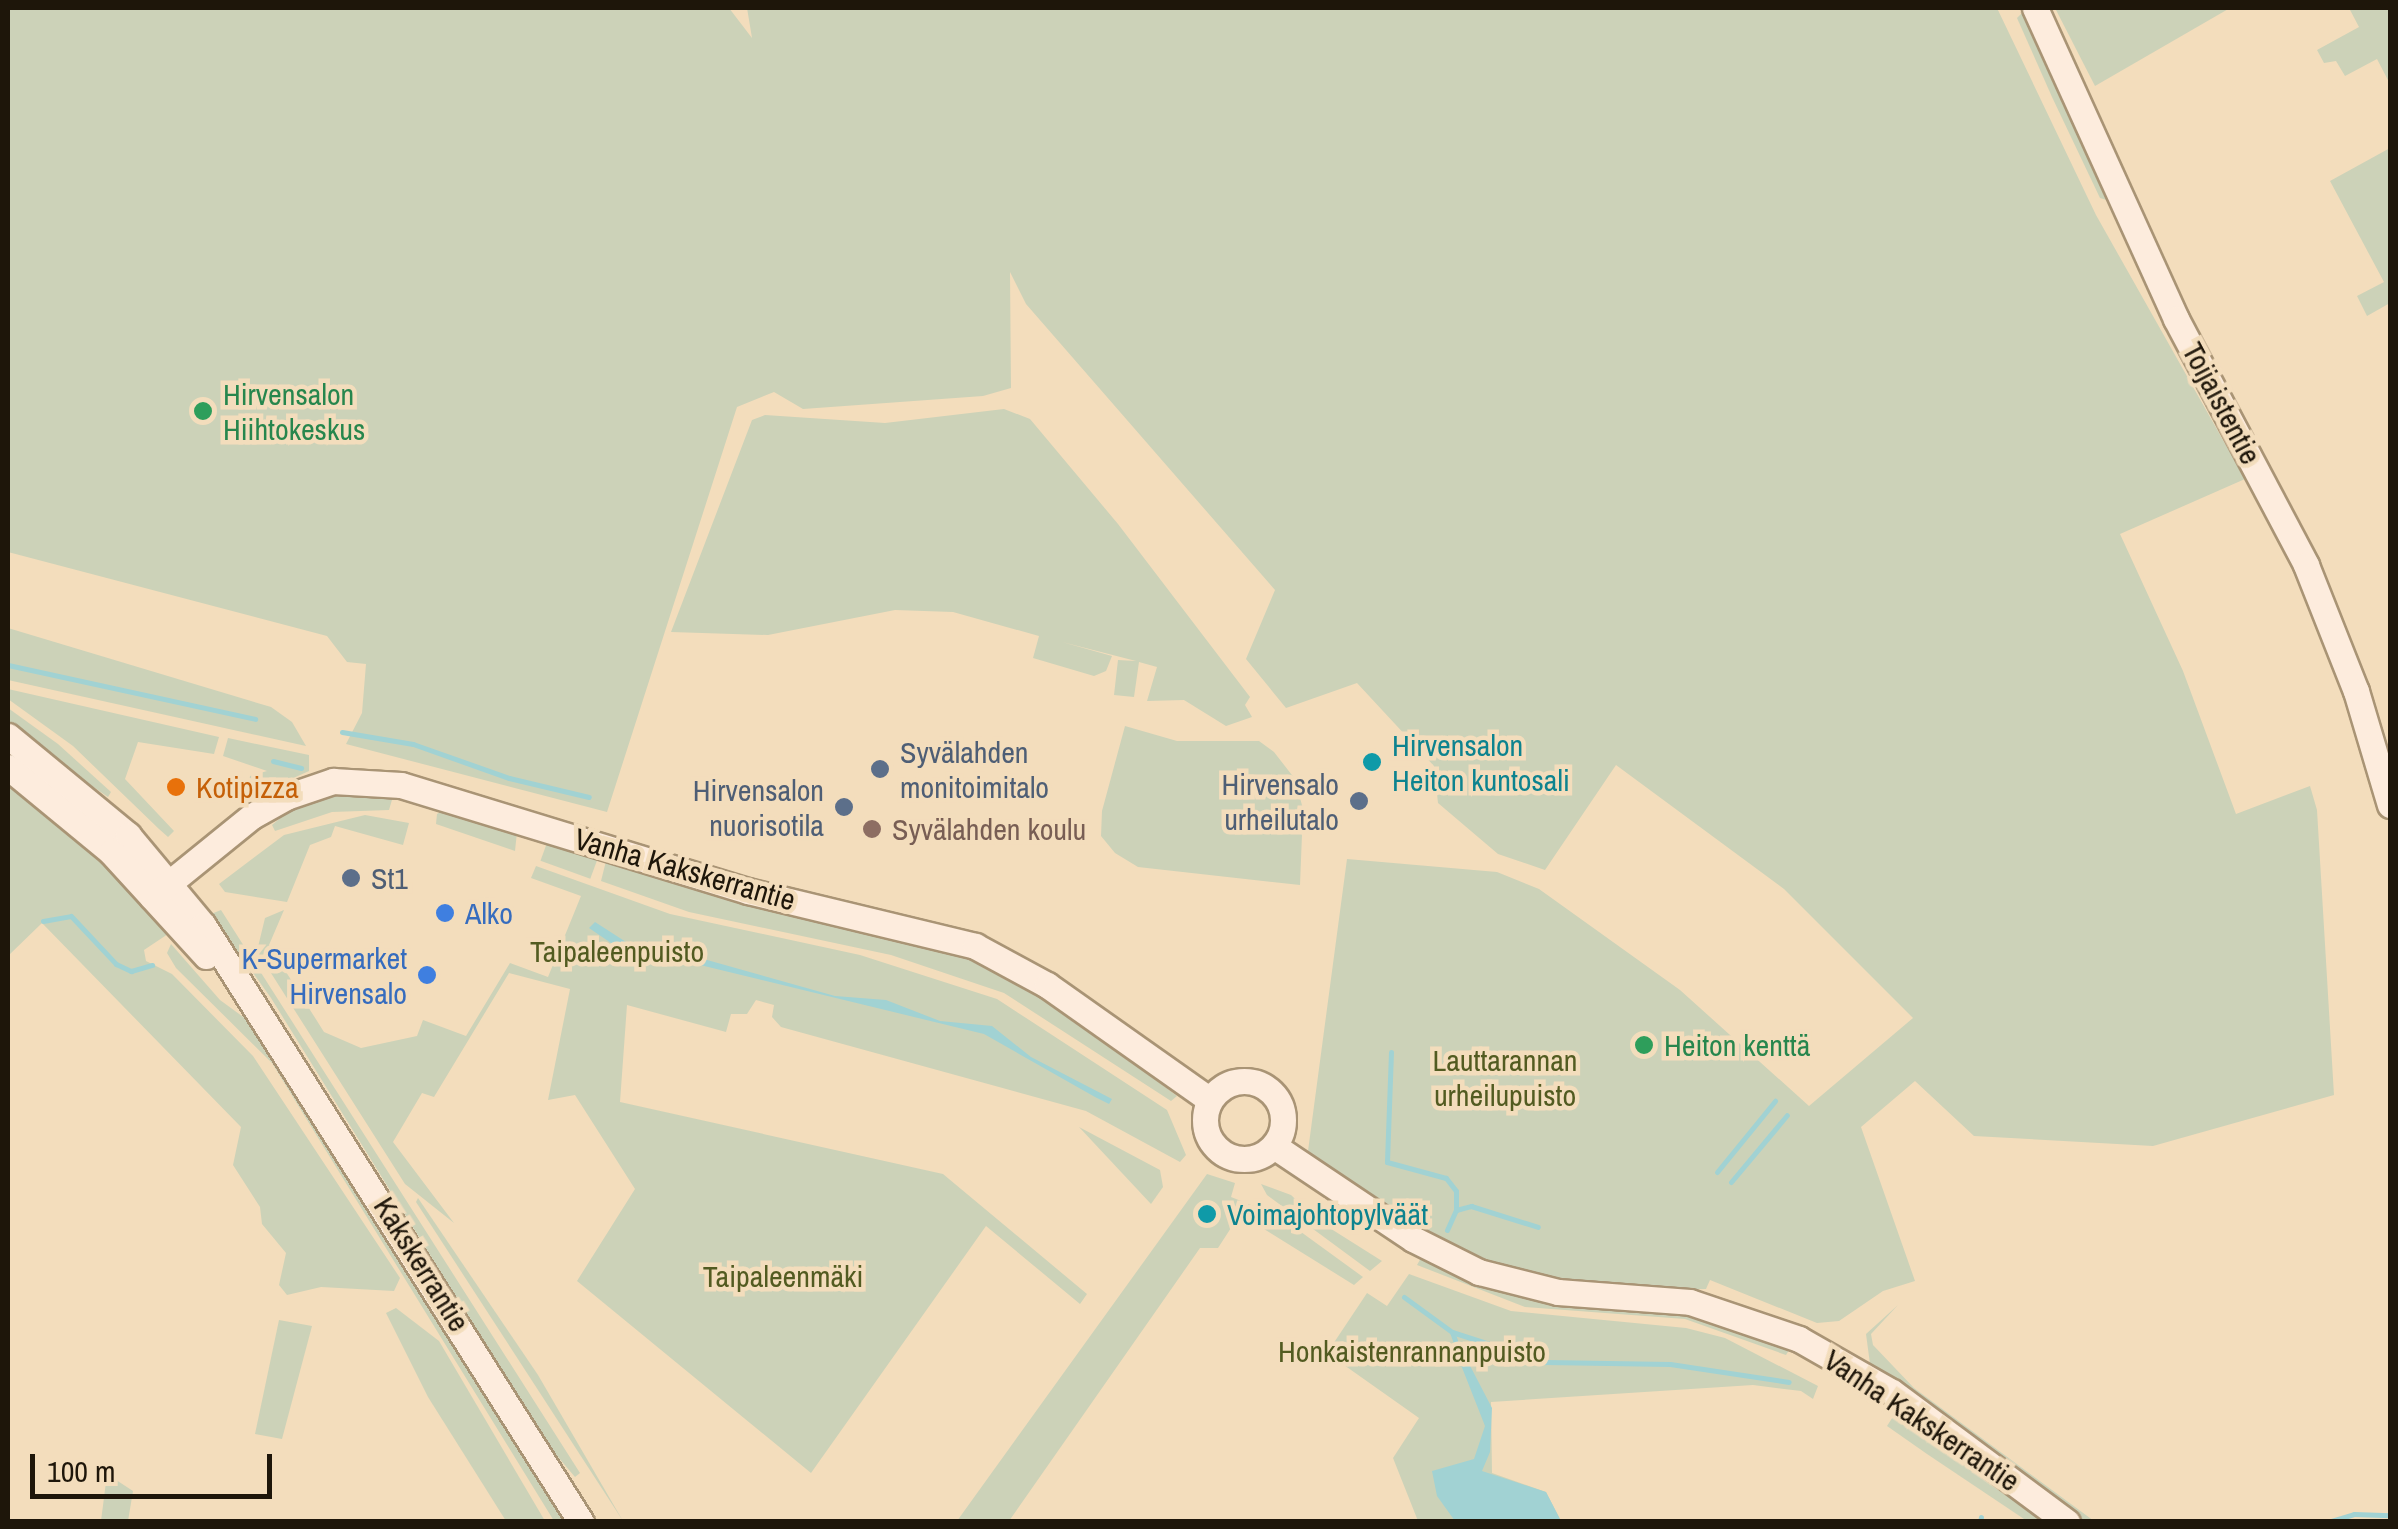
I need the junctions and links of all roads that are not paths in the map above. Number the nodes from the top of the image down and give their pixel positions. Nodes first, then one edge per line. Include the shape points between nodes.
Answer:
1 (2035, 8) edge
2 (8, 736) edge
3 (8, 766) edge
4 (2390, 805) edge
5 (161, 889) junction
6 (1210, 1100) junction
7 (1274, 1146) junction
8 (581, 1522) edge
9 (2067, 1522) edge

1 - 4 street, Toijaistentie via 2176,319 2306,565 2356,691
2 - 5 street, Kakskerrantie via 96,805
3 - 5 street, Kakskerrantie
5 - 6 street, Vanha Kakskerrantie via 286,797 333,781 401,785 748,891 975,946 1047,985
5 - 8 street, Kakskerrantie via 259,1010
6 - 7 street via 1206,1128 1221,1152 1248,1160
6 - 7 street via 1224,1086 1243,1081 1271,1091 1284,1117
7 - 9 street, Vanha Kakskerrantie via 1412,1239 1479,1272 1558,1292 1690,1302 1800,1340 1892,1392

